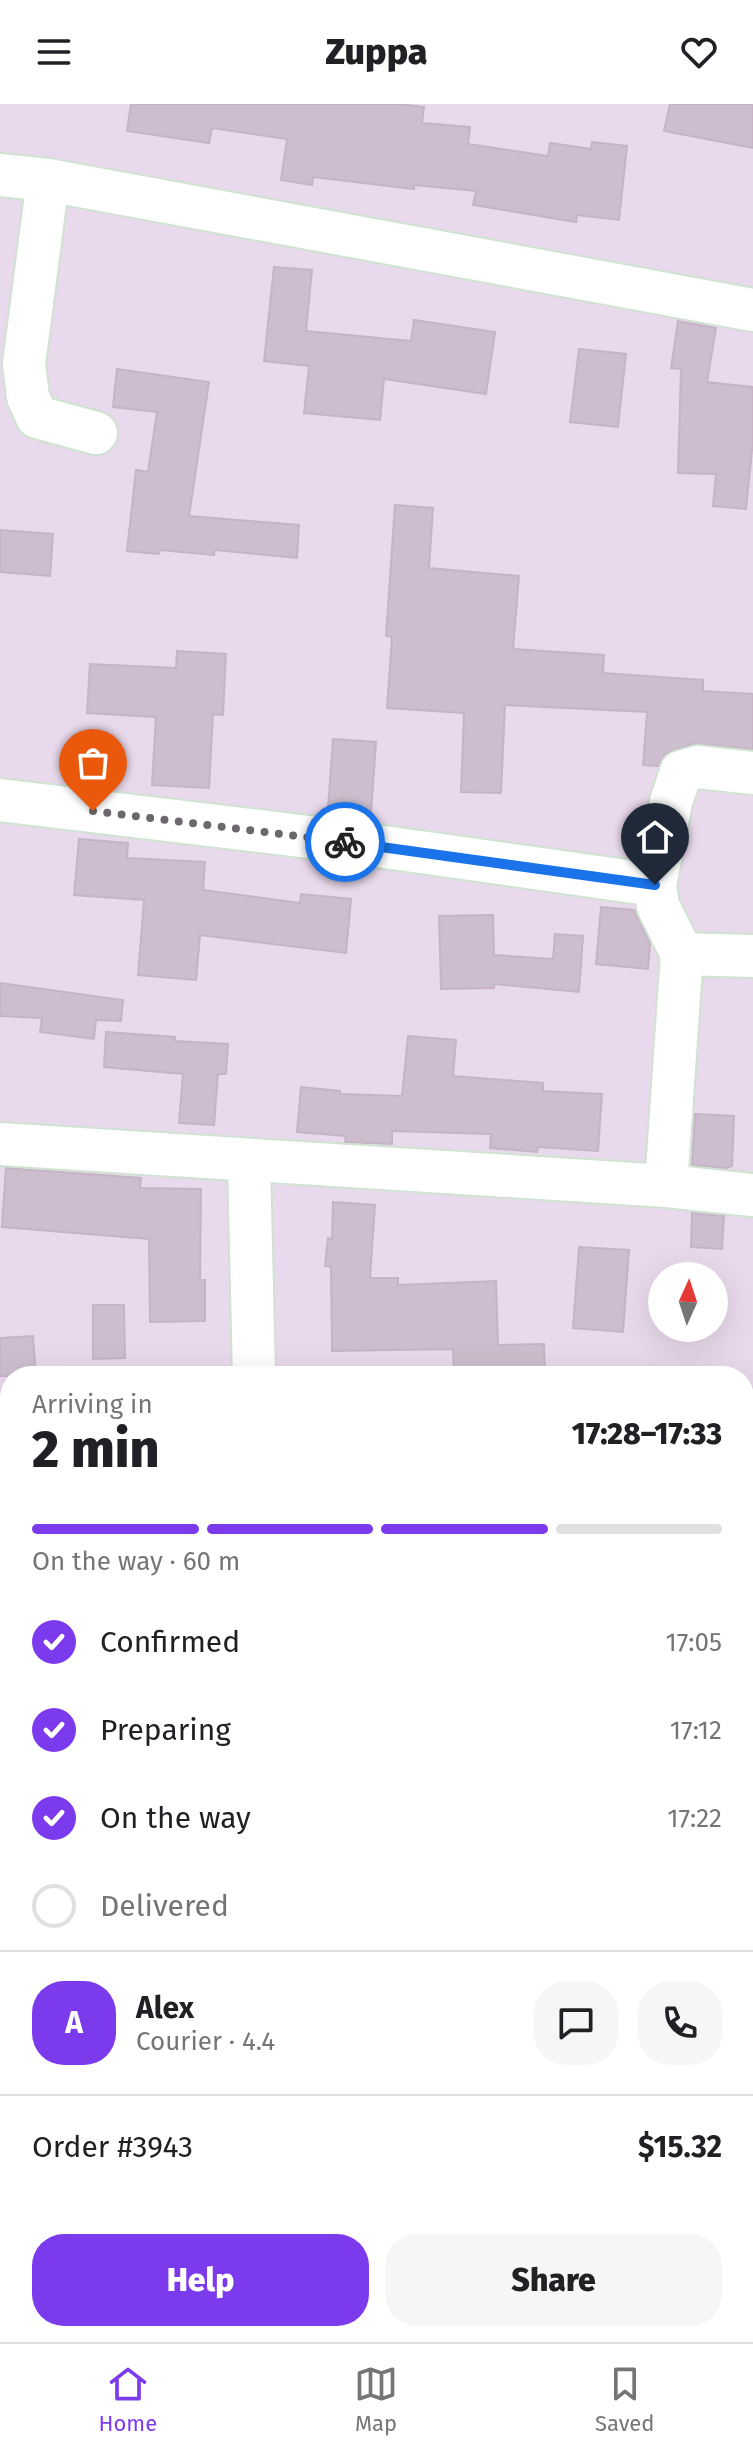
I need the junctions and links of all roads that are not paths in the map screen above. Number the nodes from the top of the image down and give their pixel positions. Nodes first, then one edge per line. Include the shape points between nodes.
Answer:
1 (0, 175) edge
2 (48, 180) junction
3 (753, 310) edge
4 (96, 433) dead end
5 (753, 773) edge
6 (0, 800) edge
7 (655, 885) junction
8 (682, 954) junction
9 (753, 956) edge
10 (0, 1144) edge
11 (249, 1161) junction
12 (666, 1186) junction
13 (753, 1195) edge
14 (254, 1366) edge

1 - 2 street
2 - 3 street
2 - 4 street via 24,364 28,397 37,417
5 - 7 street via 698,767 681,772
6 - 7 street
7 - 8 street via 658,906
8 - 9 street
8 - 12 street
10 - 11 street
11 - 12 street
11 - 14 street
12 - 13 street

